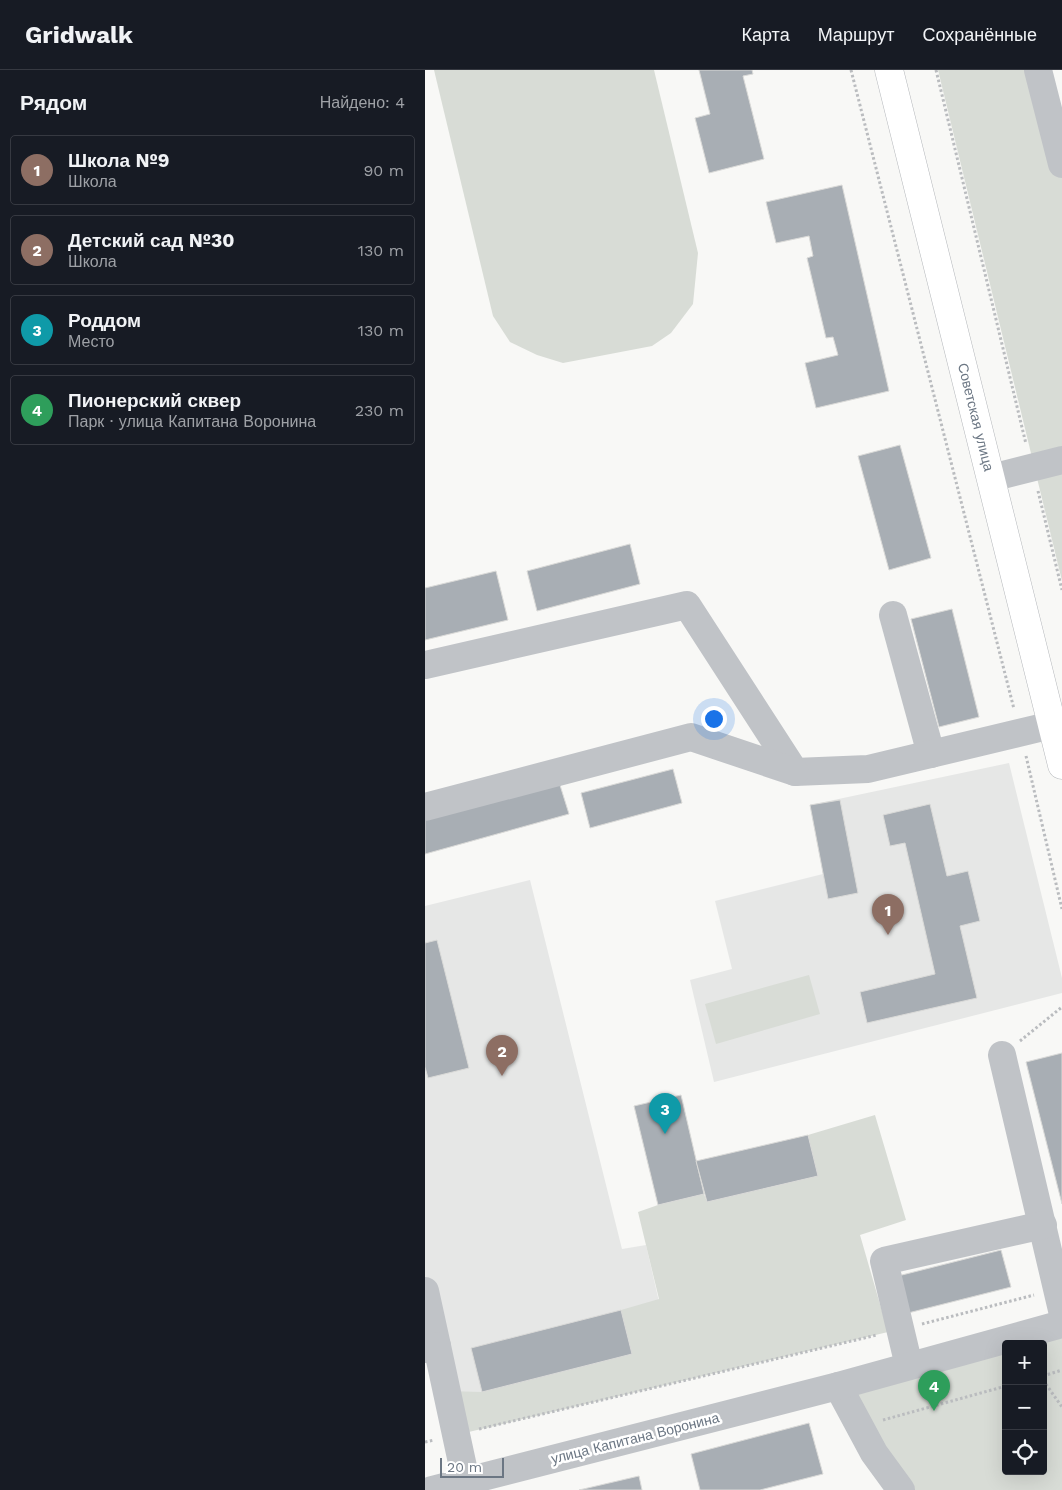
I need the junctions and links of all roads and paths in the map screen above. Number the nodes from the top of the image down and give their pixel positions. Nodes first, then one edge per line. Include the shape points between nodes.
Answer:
1 (851, 70) edge
2 (889, 70) edge
3 (936, 70) edge
4 (1038, 70) edge
5 (1062, 164) edge
6 (1062, 460) edge
7 (1032, 469) junction
8 (991, 478) junction
9 (1062, 590) edge
10 (893, 615) dead end
11 (425, 665) edge
12 (1052, 725) junction
13 (1020, 732) junction
14 (931, 754) junction
15 (1062, 765) edge
16 (795, 772) junction
17 (425, 807) edge
18 (1062, 909) edge
19 (1062, 1007) edge
20 (1002, 1055) joint
21 (1043, 1225) junction
22 (425, 1291) edge
23 (1052, 1302) edge
24 (1062, 1324) edge
25 (917, 1325) dead end
26 (878, 1334) dead end
27 (431, 1348) edge
28 (909, 1366) junction
29 (1062, 1370) edge
30 (1047, 1376) edge
31 (1047, 1384) edge
32 (838, 1386) junction
33 (1002, 1387) edge
34 (1062, 1407) edge
35 (860, 1427) junction
36 (456, 1435) junction
37 (425, 1442) edge
38 (466, 1481) junction
39 (432, 1490) edge
40 (901, 1490) edge

1 - 13 path
2 - 8 main road, Советская улица
3 - 7 path
4 - 5 street
6 - 7 street
7 - 8 street
7 - 9 path
8 - 12 main road, Советская улица
10 - 14 street
11 - 16 street via 687,605
12 - 13 street
12 - 15 main road, Советская улица
13 - 14 street
13 - 18 path
14 - 16 street via 868,769
16 - 17 street via 691,736
19 - 20 path
20 - 21 street
21 - 23 street
21 - 28 street via 884,1260
22 - 27 street
23 - 25 path
24 - 28 street, улица Капитана Воронина
26 - 36 path
27 - 36 street
28 - 32 street, улица Капитана Воронина
29 - 30 path
31 - 34 path
32 - 35 street
32 - 38 street, улица Капитана Воронина
33 - 35 path
35 - 40 street
36 - 37 path
36 - 38 street
38 - 39 street, улица Капитана Воронина

